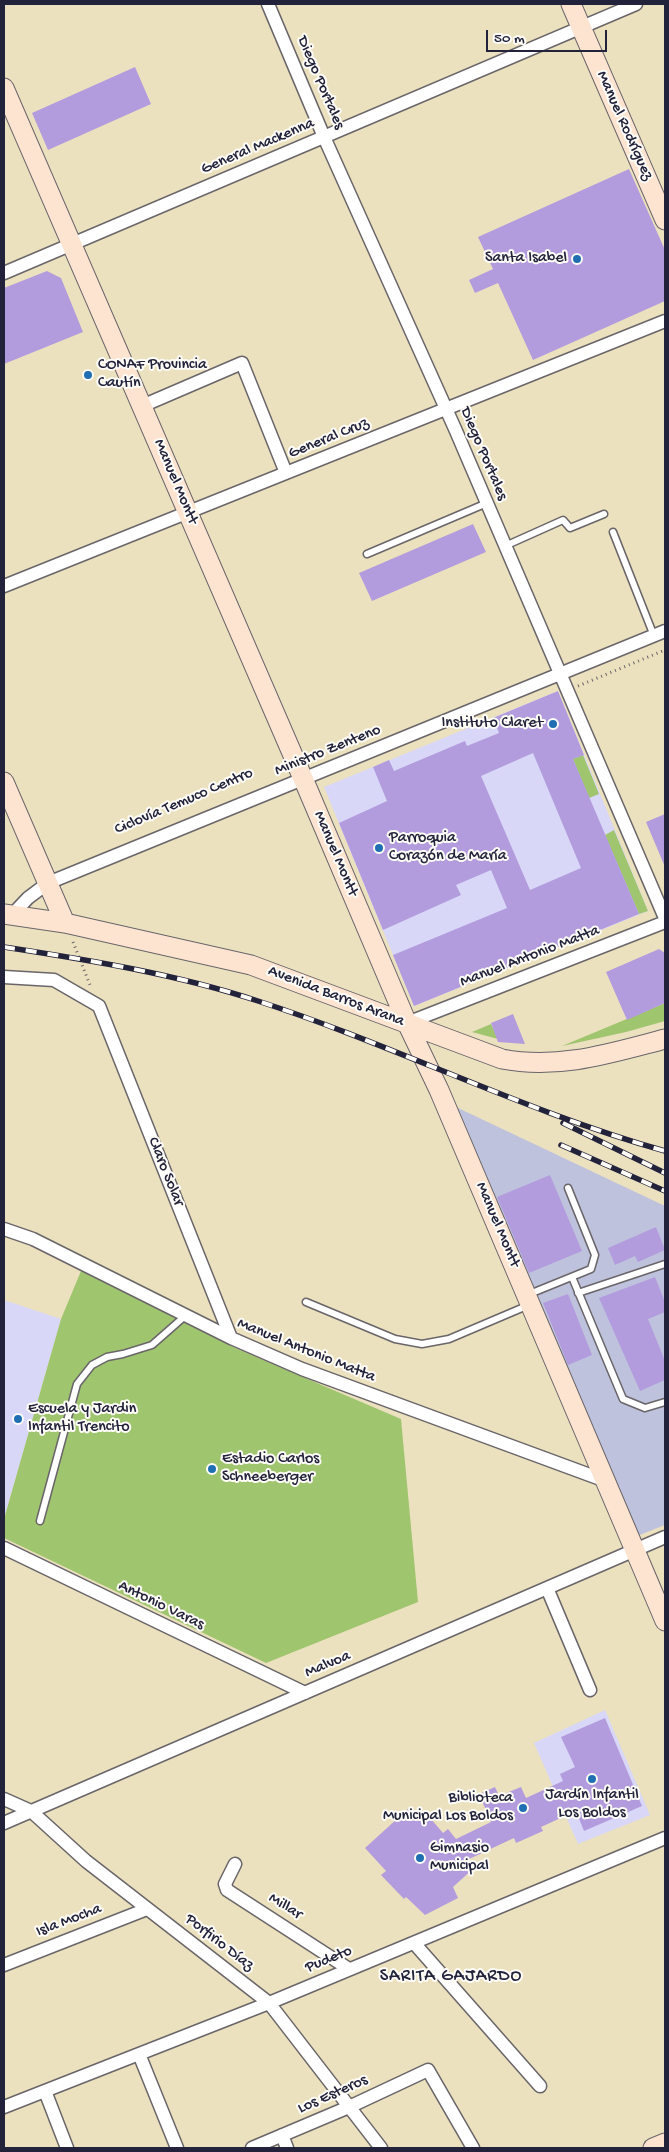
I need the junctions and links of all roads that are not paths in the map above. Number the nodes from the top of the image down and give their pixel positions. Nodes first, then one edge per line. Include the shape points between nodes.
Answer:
1 (268, 4) edge
2 (571, 4) edge
3 (636, 4) edge
4 (581, 27) junction
5 (4, 88) edge
6 (324, 136) junction
7 (665, 220) edge
8 (72, 244) junction
9 (4, 273) edge
10 (665, 321) edge
11 (142, 406) junction
12 (447, 409) junction
13 (286, 473) junction
14 (487, 503) junction
15 (188, 512) junction
16 (604, 514) dead end
17 (612, 532) dead end
18 (505, 546) junction
19 (368, 554) dead end
20 (4, 586) edge
21 (659, 634) edge
22 (560, 674) junction
23 (304, 779) junction
24 (4, 782) edge
25 (48, 883) junction
26 (8, 914) edge
27 (665, 920) edge
28 (65, 923) junction
29 (4, 977) edge
30 (407, 1023) junction
31 (665, 1039) edge
32 (568, 1188) dead end
33 (4, 1229) edge
34 (665, 1264) edge
35 (572, 1277) junction
36 (578, 1293) junction
37 (528, 1300) junction
38 (306, 1302) dead end
39 (186, 1316) junction
40 (231, 1338) junction
41 (665, 1402) edge
42 (606, 1481) junction
43 (40, 1521) dead end
44 (665, 1537) edge
45 (4, 1548) edge
46 (635, 1550) junction
47 (547, 1588) junction
48 (665, 1621) edge
49 (590, 1690) dead end
50 (305, 1693) junction
51 (4, 1799) edge
52 (31, 1811) junction
53 (4, 1823) edge
54 (665, 1838) edge
55 (234, 1864) dead end
56 (147, 1908) junction
57 (414, 1943) junction
58 (4, 1964) edge
59 (349, 1969) junction
60 (269, 2003) junction
61 (138, 2054) junction
62 (540, 2086) dead end
63 (45, 2091) junction
64 (4, 2107) edge
65 (349, 2107) junction
66 (282, 2136) junction
67 (665, 2143) edge
68 (67, 2148) edge
69 (177, 2148) edge
70 (252, 2148) edge
71 (287, 2148) edge
72 (381, 2148) edge
73 (473, 2148) edge
74 (653, 2148) edge

1 - 6 street, Diego Portales
2 - 4 street, Manuel Rodríguez
3 - 4 street, General Mackenna
4 - 6 street, General Mackenna
4 - 7 street, Manuel Rodríguez
5 - 8 street, Manuel Montt
6 - 8 street, General Mackenna
6 - 12 street, Diego Portales
8 - 9 street, General Mackenna
8 - 11 street, Manuel Montt
10 - 12 street, General Cruz
11 - 13 street via 242,363
11 - 15 street, Manuel Montt
12 - 13 street, General Cruz
12 - 14 street, Diego Portales
13 - 15 street, General Cruz
14 - 18 street, Diego Portales
14 - 19 lane
15 - 20 street, General Cruz
15 - 23 street, Manuel Montt
16 - 18 lane via 570,528 564,520
17 - 21 lane
18 - 22 street, Diego Portales
21 - 22 street, Ministro Zenteno
22 - 23 street, Ministro Zenteno
22 - 27 street, Diego Portales
23 - 25 street, Ministro Zenteno
23 - 30 street, Manuel Montt
24 - 25 street
25 - 26 street, Ministro Zenteno
25 - 28 street
26 - 28 street, Avenida Barros Arana
27 - 30 street, Manuel Antonio Matta
28 - 30 street, Avenida Barros Arana via 251,965
29 - 40 street, Claro Solar via 54,980 99,1006
30 - 31 street, Avenida Barros Arana via 485,1054 538,1064 578,1060
30 - 37 street, Manuel Montt via 439,1090
32 - 35 lane via 595,1255 591,1269
33 - 39 street, Manuel Antonio Matta via 33,1239
34 - 36 lane
35 - 36 lane
35 - 37 lane
36 - 41 lane via 623,1399 644,1408
37 - 38 lane via 449,1339 422,1344 395,1339
37 - 42 street, Manuel Montt
39 - 40 street, Manuel Antonio Matta
39 - 43 lane via 152,1345 92,1364 77,1384
40 - 42 street, Manuel Antonio Matta via 392,1404
42 - 46 street, Manuel Montt
44 - 46 street, Malvoa
45 - 50 street, Antonio Varas
46 - 47 street, Malvoa
46 - 48 street, Manuel Montt
47 - 49 street
47 - 50 street, Malvoa
50 - 52 street, Malvoa
51 - 52 street, Porfirio Díaz
52 - 53 street, Malvoa
52 - 56 street, Porfirio Díaz via 65,1843
54 - 57 street, Pudeto
55 - 59 street, Millar via 224,1884 227,1890
56 - 58 street, Isla Mocha
56 - 60 street, Porfirio Díaz
57 - 59 street, Pudeto
57 - 62 street
59 - 60 street, Pudeto
60 - 61 street, Pudeto
60 - 65 street, Porfirio Díaz
61 - 63 street, Pudeto
61 - 69 street
63 - 64 street, Pudeto
63 - 68 street
65 - 66 street, Los Esteros
65 - 72 street, Porfirio Díaz
65 - 73 street, Los Esteros via 428,2070
66 - 70 street, Los Esteros
66 - 71 street
67 - 74 street

